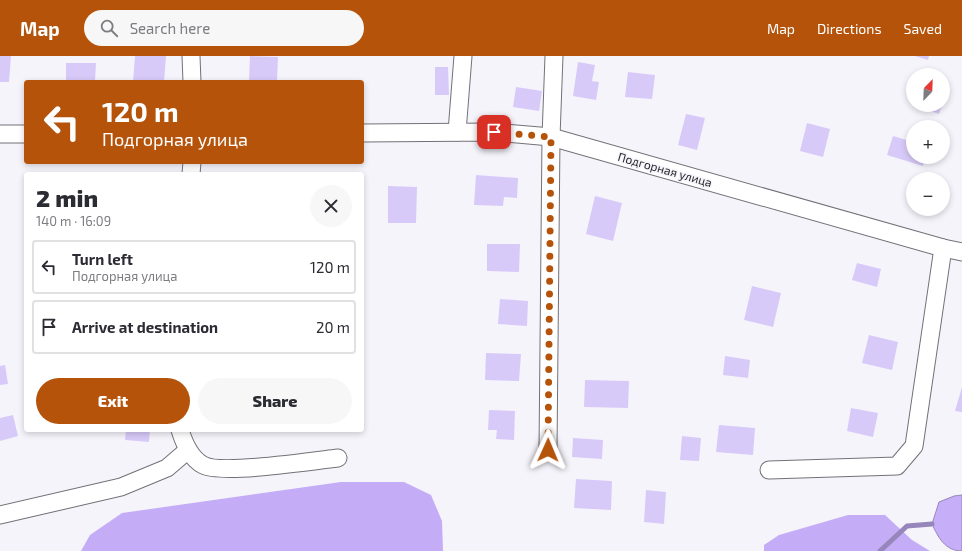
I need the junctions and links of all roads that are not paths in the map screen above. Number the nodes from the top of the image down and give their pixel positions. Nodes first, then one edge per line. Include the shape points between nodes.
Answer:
1 (191, 56) edge
2 (463, 56) edge
3 (554, 56) edge
4 (192, 80) edge
5 (457, 132) junction
6 (364, 133) edge
7 (0, 134) edge
8 (24, 134) edge
9 (551, 137) junction
10 (943, 248) junction
11 (962, 252) edge
12 (181, 432) edge
13 (188, 450) junction
14 (548, 450) dead end
15 (338, 458) dead end
16 (769, 470) dead end
17 (0, 515) edge

1 - 4 street
2 - 5 street
3 - 9 street
5 - 6 street, Подгорная улица
5 - 9 street, Подгорная улица
7 - 8 street
9 - 10 street, Подгорная улица
9 - 14 street
10 - 11 street, Подгорная улица
10 - 16 street via 914,446 897,466
12 - 13 street
13 - 15 street via 204,465 227,469
13 - 17 street via 167,468 121,487

